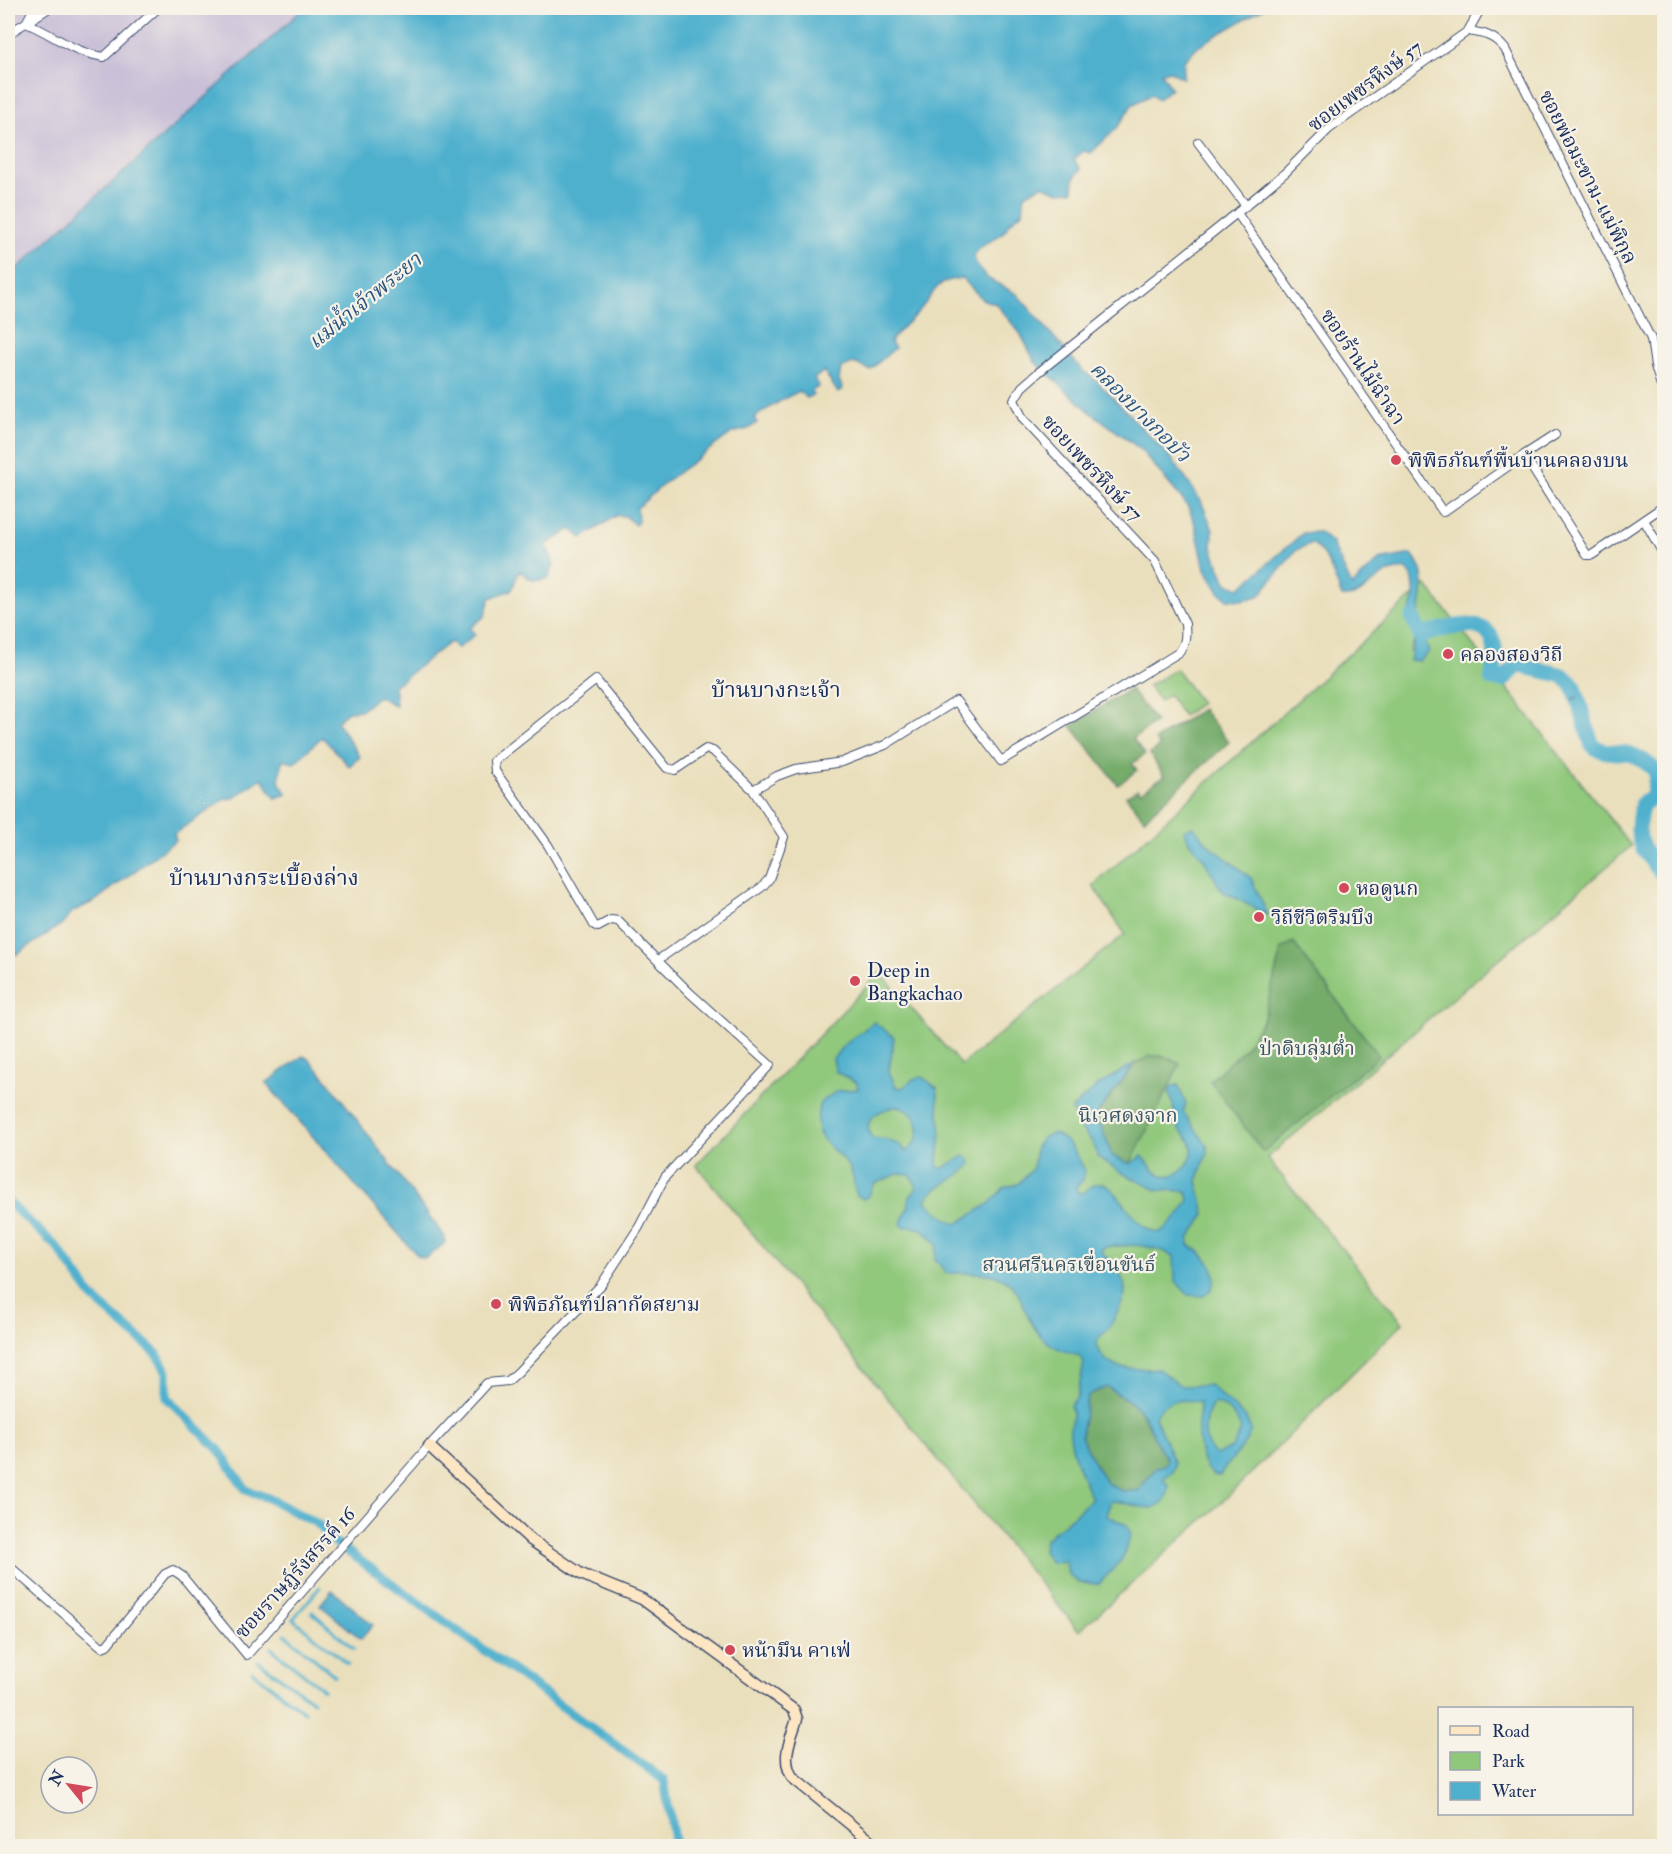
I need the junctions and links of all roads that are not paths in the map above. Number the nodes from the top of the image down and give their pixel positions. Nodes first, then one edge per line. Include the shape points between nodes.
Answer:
1 (34, 8) edge
2 (49, 8) edge
3 (158, 8) edge
4 (1481, 8) edge
5 (26, 23) junction
6 (1468, 31) junction
7 (8, 33) edge
8 (1198, 142) dead end
9 (1246, 206) junction
10 (1237, 213) junction
11 (1665, 395) edge
12 (1555, 435) dead end
13 (1524, 455) junction
14 (1665, 506) edge
15 (1644, 520) junction
16 (1665, 555) edge
17 (753, 790) junction
18 (657, 960) junction
19 (429, 1446) junction
20 (8, 1565) edge
21 (877, 1846) edge

1 - 5 street
2 - 5 street
3 - 5 street via 104,57 70,48 47,31
4 - 6 street, ซอยเพชรหึงษ์ 57
5 - 7 street
6 - 9 street, ซอยเพชรหึงษ์ 57 via 1329,129
6 - 11 street, ซอยพ่อมะขาม-แม่พิกุล via 1484,33 1505,49 1651,339
8 - 9 street
9 - 10 street, ซอยเพชรหึงษ์ 57
10 - 13 street, ซอยร้านไม้ฉำฉา via 1443,512
10 - 17 street, ซอยเพชรหึงษ์ 57 via 1039,372 1014,400 1015,408 1155,561 1185,624 1183,647 1178,654 1001,761 956,701 885,745 842,762 796,769
12 - 13 street
13 - 15 street via 1587,555
14 - 15 street
15 - 16 street
17 - 18 street via 784,837 769,879
17 - 18 street via 713,751 706,750 675,770 667,768 596,680 494,761 495,771 548,845 594,925 618,921
18 - 19 street, ซอยราษฎ์รังสรรค์ 16 via 770,1065 665,1177 639,1227 601,1285 518,1372 508,1381 487,1383
19 - 20 street, ซอยราษฎ์รังสรรค์ 16 via 247,1655 173,1570 165,1574 102,1647
19 - 21 street via 531,1540 581,1574 642,1599 794,1710 797,1719 787,1751 787,1769

